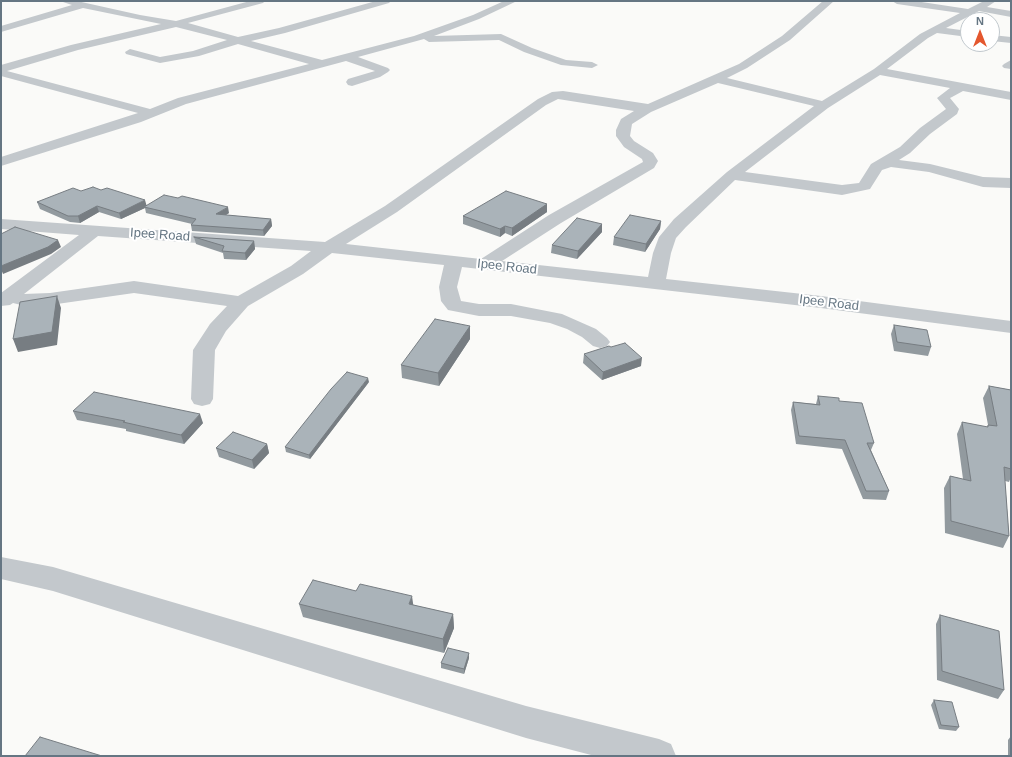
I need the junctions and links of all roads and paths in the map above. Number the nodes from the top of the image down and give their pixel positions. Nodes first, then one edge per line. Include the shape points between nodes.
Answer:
1 (64, 1) edge
2 (260, 1) edge
3 (386, 1) edge
4 (512, 1) edge
5 (829, 1) edge
6 (897, 1) edge
7 (991, 1) edge
8 (83, 5) junction
9 (125, 5) dead end
10 (104, 10) junction
11 (973, 10) junction
12 (1011, 14) edge
13 (175, 24) junction
14 (1, 29) edge
15 (936, 30) junction
16 (960, 33) edge
17 (418, 38) junction
18 (1000, 39) edge
19 (239, 40) junction
20 (1011, 40) edge
21 (130, 52) dead end
22 (347, 57) junction
23 (319, 63) junction
24 (592, 65) dead end
25 (1, 69) edge
26 (878, 71) junction
27 (1, 73) edge
28 (717, 79) junction
29 (352, 82) dead end
30 (962, 86) junction
31 (1011, 96) edge
32 (824, 105) junction
33 (646, 108) junction
34 (151, 113) junction
35 (1, 162) edge
36 (882, 164) junction
37 (732, 175) junction
38 (1011, 183) edge
39 (1, 224) edge
40 (94, 231) junction
41 (328, 247) junction
42 (454, 261) junction
43 (484, 265) junction
44 (656, 284) junction
45 (6, 299) edge
46 (242, 302) junction
47 (1011, 327) edge
48 (600, 342) dead end
49 (202, 399) dead end
50 (1, 568) edge
51 (659, 756) edge

1 - 8 street
2 - 13 street
3 - 19 street via 281,31
4 - 17 street
5 - 28 street via 786,38
6 - 11 street
7 - 11 street
8 - 10 street
8 - 14 street
9 - 10 street
10 - 13 street
11 - 12 street
11 - 15 street
13 - 19 street
13 - 25 street via 75,47
15 - 16 street
15 - 26 street via 924,36
17 - 22 street
17 - 24 street via 501,37 565,63
18 - 20 street
19 - 21 street via 195,54 160,60
19 - 23 street
22 - 23 street
22 - 29 street via 384,70
23 - 34 street via 182,101
26 - 30 street
26 - 32 street
27 - 34 street
28 - 32 street
28 - 33 street
30 - 31 street
30 - 36 street via 943,98 953,108 952,112 925,131 905,150
32 - 37 street
33 - 41 street via 563,95 542,102 391,209
33 - 43 street via 626,122 622,130 629,144 648,156 651,161 649,165
34 - 35 street
36 - 37 street via 876,167 866,186 842,190
36 - 38 street via 912,165 983,182
37 - 44 street via 668,237
39 - 40 street, Ipee Road
40 - 41 street, Ipee Road
40 - 45 street
41 - 42 street, Ipee Road
41 - 46 street via 297,270
42 - 43 street, Ipee Road
42 - 48 street via 448,287 451,301 455,306 479,310 511,310 555,318 574,325
43 - 44 street, Ipee Road
44 - 47 street, Ipee Road
45 - 46 street via 50,299 134,287
46 - 49 street via 217,328 204,350
50 - 51 street via 52,578 526,722

